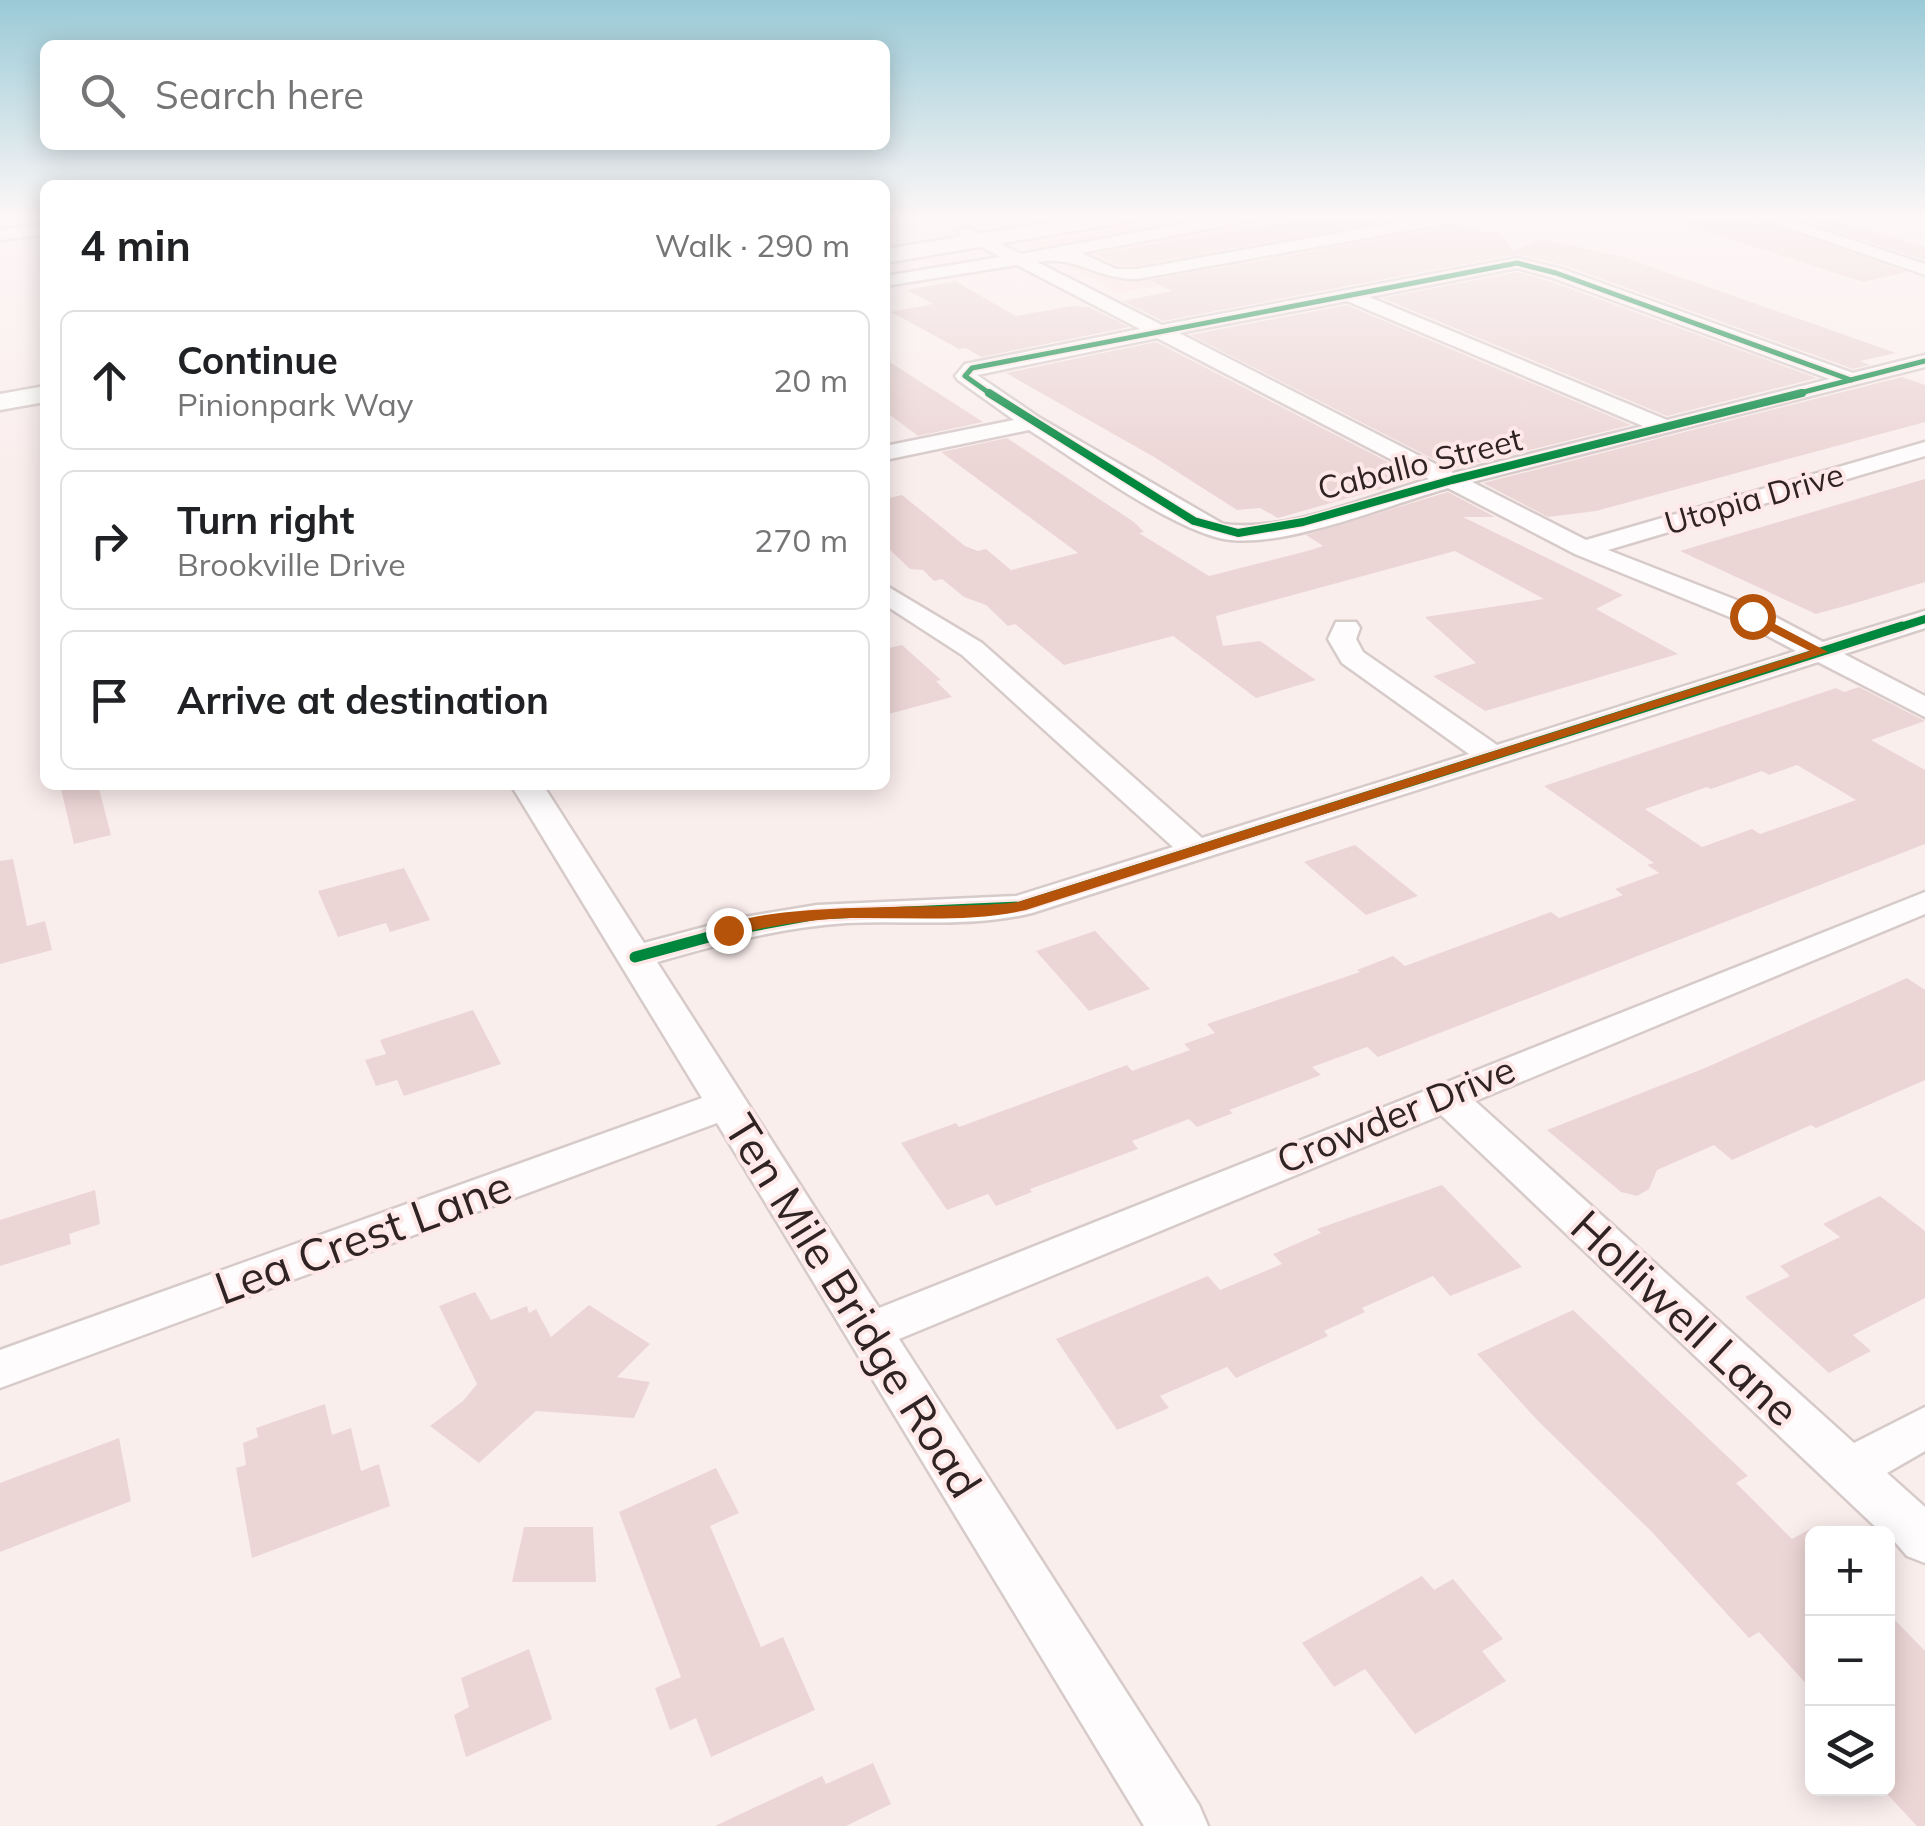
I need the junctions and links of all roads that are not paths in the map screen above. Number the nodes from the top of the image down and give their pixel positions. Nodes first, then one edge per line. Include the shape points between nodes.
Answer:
1 (1093, 299) edge
2 (1319, 299) edge
3 (1358, 299) edge
4 (1625, 299) edge
5 (1156, 331) junction
6 (1925, 361) edge
7 (1851, 380) junction
8 (40, 383) edge
9 (0, 390) edge
10 (40, 395) edge
11 (0, 402) edge
12 (1032, 423) junction
13 (1667, 428) junction
14 (1925, 449) edge
15 (890, 452) edge
16 (1449, 481) junction
17 (1584, 550) junction
18 (890, 597) edge
19 (1925, 619) edge
20 (1346, 628) dead end
21 (1822, 652) junction
22 (1925, 708) edge
23 (1494, 757) junction
24 (530, 790) edge
25 (1198, 852) junction
26 (1925, 902) edge
27 (635, 957) junction
28 (1445, 1096) junction
29 (727, 1104) junction
30 (869, 1332) junction
31 (0, 1369) edge
32 (1925, 1428) edge
33 (1849, 1470) junction
34 (1925, 1540) edge
35 (1178, 1826) edge

1 - 5 street
2 - 5 street
3 - 13 street
4 - 7 street
5 - 12 street, Caballo Street via 966,372
5 - 16 street
6 - 7 street, Caballo Street
7 - 13 street, Caballo Street
8 - 9 main road
10 - 11 main road
12 - 15 street
12 - 16 street, Caballo Street via 1194,521 1228,532 1274,527
13 - 16 street, Caballo Street
14 - 17 street, Utopia Drive
16 - 17 street
17 - 21 street via 1752,616
18 - 25 street via 972,649
19 - 21 street
20 - 23 street via 1342,638 1352,656
21 - 22 street
21 - 23 street
23 - 25 street
24 - 27 street, Ten Mile Bridge Road
25 - 27 street via 1020,906 782,919
26 - 28 street, Crowder Drive
27 - 29 street, Ten Mile Bridge Road
28 - 30 street, Crowder Drive
28 - 33 street, Holliwell Lane
29 - 30 street, Ten Mile Bridge Road
29 - 31 street, Lea Crest Lane
30 - 35 street, Ten Mile Bridge Road
32 - 33 street
33 - 34 street, Holliwell Lane

